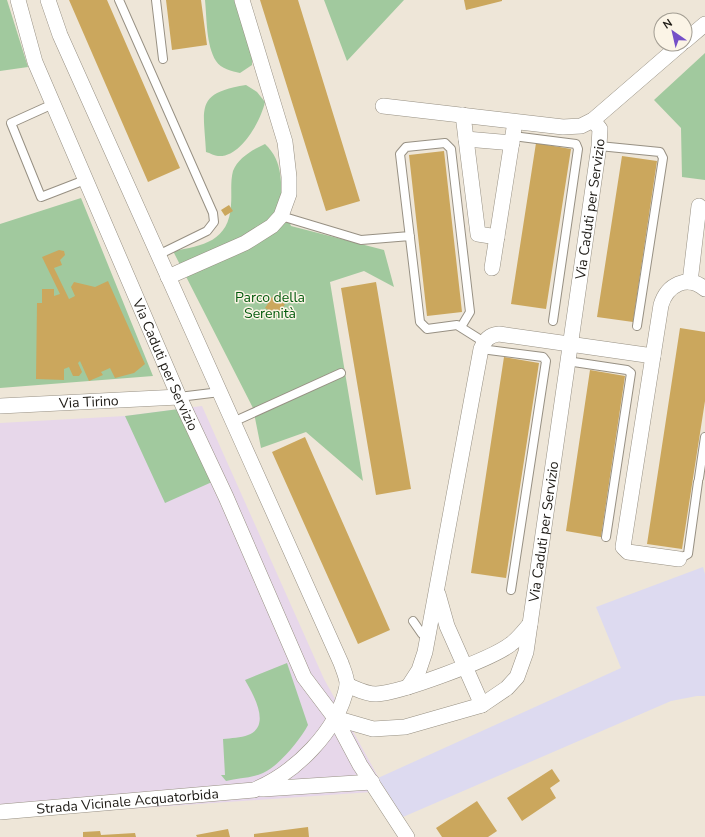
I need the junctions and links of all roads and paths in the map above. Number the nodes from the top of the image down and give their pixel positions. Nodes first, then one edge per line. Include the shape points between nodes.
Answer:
1 (18, 0) edge
2 (48, 0) edge
3 (119, 0) edge
4 (156, 0) edge
5 (242, 0) edge
6 (705, 24) edge
7 (693, 34) edge
8 (672, 52) edge
9 (163, 59) dead end
10 (53, 104) junction
11 (383, 106) dead end
12 (463, 115) junction
13 (593, 120) junction
14 (514, 133) junction
15 (466, 139) junction
16 (599, 146) junction
17 (85, 180) junction
18 (699, 206) dead end
19 (281, 216) junction
20 (410, 236) junction
21 (497, 237) junction
22 (158, 254) junction
23 (492, 268) dead end
24 (168, 277) junction
25 (690, 282) junction
26 (705, 289) edge
27 (553, 321) dead end
28 (637, 326) dead end
29 (461, 327) junction
30 (570, 344) junction
31 (482, 346) junction
32 (653, 356) junction
33 (567, 361) junction
34 (341, 372) dead end
35 (220, 392) junction
36 (179, 397) junction
37 (0, 406) edge
38 (233, 422) junction
39 (705, 437) edge
40 (606, 537) dead end
41 (679, 559) joint
42 (437, 590) junction
43 (511, 590) dead end
44 (413, 621) dead end
45 (530, 624) junction
46 (428, 635) junction
47 (464, 666) junction
48 (347, 685) junction
49 (408, 687) junction
50 (482, 705) junction
51 (335, 718) junction
52 (374, 785) junction
53 (254, 790) junction
54 (0, 812) edge
55 (407, 837) edge

1 - 10 street, Via Caduti per Servizio via 35,62
2 - 22 street via 60,34
3 - 22 lane via 213,213 214,222 207,231
4 - 9 lane
5 - 19 street via 285,142 289,194
6 - 7 street
8 - 13 street
10 - 17 street, Via Caduti per Servizio
10 - 17 lane via 11,123 41,197
11 - 12 street, Via Caduti per Servizio
12 - 14 street, Via Caduti per Servizio
12 - 15 street
13 - 14 street, Via Caduti per Servizio via 581,126
13 - 16 street, Via Caduti per Servizio via 600,129
14 - 15 street
14 - 21 street
14 - 27 lane via 576,144 578,148
15 - 21 street via 478,234
16 - 28 lane via 660,152 663,158
16 - 30 street, Via Caduti per Servizio
17 - 36 street, Via Caduti per Servizio
18 - 25 street
19 - 20 lane via 361,240
19 - 24 street via 272,226 245,243
20 - 29 lane via 420,322 427,329 457,325
20 - 29 lane via 400,154 406,147 445,143 451,149 470,312
21 - 23 street
22 - 24 street
24 - 35 street
25 - 26 street
25 - 32 street via 670,288 664,296
29 - 31 lane
30 - 31 street via 493,334
30 - 32 street
30 - 33 street, Via Caduti per Servizio
31 - 42 street
31 - 43 lane via 543,357 546,361
32 - 41 street via 623,547 628,552
33 - 40 lane via 627,370 631,373
33 - 45 street, Via Caduti per Servizio
34 - 38 lane
35 - 36 lane
35 - 38 street
36 - 37 street, Via Tirino
36 - 51 street, Via Caduti per Servizio via 226,497 304,677
38 - 48 street via 341,663
39 - 41 lane via 688,554
42 - 46 street
42 - 47 street via 447,626
44 - 46 lane via 422,634
45 - 47 street via 511,644 494,655
45 - 50 street, Via Caduti per Servizio via 526,652 517,677 507,688
46 - 49 street via 419,670
47 - 49 street
47 - 50 street
48 - 49 street via 365,693 376,694
48 - 51 street
50 - 51 street, Via Caduti per Servizio via 406,727 374,729
51 - 52 street via 350,748
51 - 53 street, Strada Vicinale Acquatorbida via 291,770
52 - 53 street, Strada Vicinale Acquatorbida
52 - 55 street
53 - 54 street, Strada Vicinale Acquatorbida

